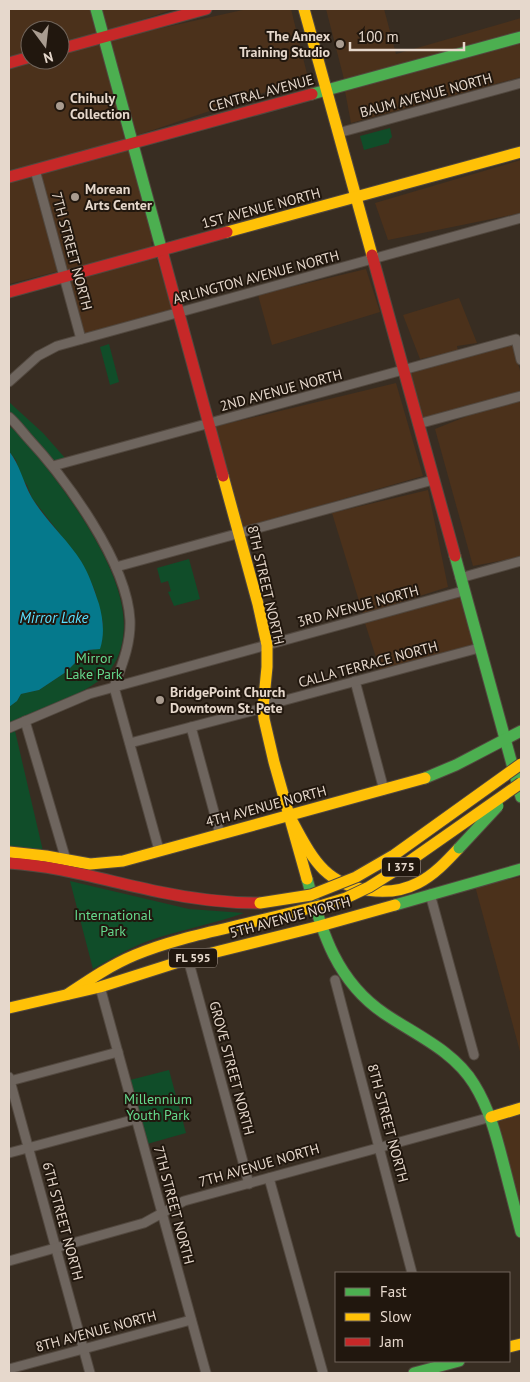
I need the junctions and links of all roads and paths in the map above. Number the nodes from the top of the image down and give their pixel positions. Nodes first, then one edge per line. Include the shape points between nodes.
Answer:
1 (96, 9) edge
2 (206, 9) edge
3 (304, 9) edge
4 (103, 37) junction
5 (521, 37) edge
6 (70, 46) edge
7 (521, 84) edge
8 (326, 90) junction
9 (338, 134) junction
10 (133, 144) junction
11 (521, 152) edge
12 (35, 170) junction
13 (9, 178) edge
14 (356, 198) junction
15 (521, 218) edge
16 (162, 250) junction
17 (373, 259) junction
18 (64, 277) junction
19 (9, 292) edge
20 (178, 312) junction
21 (81, 339) junction
22 (521, 360) edge
23 (403, 370) junction
24 (9, 382) edge
25 (521, 396) edge
26 (9, 417) edge
27 (208, 424) junction
28 (418, 424) junction
29 (53, 466) junction
30 (433, 480) junction
31 (239, 534) junction
32 (521, 561) edge
33 (116, 567) junction
34 (460, 578) junction
35 (464, 591) junction
36 (266, 645) junction
37 (479, 648) junction
38 (355, 681) junction
39 (114, 687) junction
40 (264, 704) junction
41 (25, 721) junction
42 (191, 726) junction
43 (9, 728) edge
44 (521, 731) edge
45 (506, 740) junction
46 (130, 743) junction
47 (521, 764) edge
48 (521, 783) edge
49 (384, 790) junction
50 (521, 797) edge
51 (291, 818) junction
52 (220, 834) junction
53 (159, 850) junction
54 (9, 852) edge
55 (66, 860) junction
56 (9, 863) edge
57 (521, 869) edge
58 (430, 894) junction
59 (320, 926) junction
60 (188, 959) junction
61 (335, 980) dead end
62 (100, 987) junction
63 (68, 994) junction
64 (9, 1008) edge
65 (118, 1052) junction
66 (474, 1055) dead end
67 (9, 1079) edge
68 (521, 1108) edge
69 (491, 1116) junction
70 (136, 1119) junction
71 (379, 1147) junction
72 (28, 1148) junction
73 (9, 1153) edge
74 (269, 1178) junction
75 (249, 1184) junction
76 (162, 1214) junction
77 (521, 1232) edge
78 (56, 1248) junction
79 (9, 1261) edge
80 (412, 1272) edge
81 (191, 1320) junction
82 (83, 1348) junction
83 (455, 1362) edge
84 (437, 1367) edge
85 (9, 1369) edge
86 (90, 1373) edge
87 (206, 1373) edge
88 (322, 1373) edge
89 (414, 1373) edge

1 - 4 main road, 8TH STREET NORTH
2 - 4 main road
3 - 8 main road
4 - 6 main road
4 - 10 main road, 8TH STREET NORTH
5 - 8 main road, CENTRAL AVENUE
7 - 9 street, BAUM AVENUE NORTH
8 - 9 main road
8 - 10 main road, CENTRAL AVENUE
9 - 14 main road
10 - 12 main road, CENTRAL AVENUE
10 - 16 main road, 8TH STREET NORTH
11 - 14 main road, 1ST AVENUE NORTH
12 - 13 main road, CENTRAL AVENUE
12 - 18 street, 7TH STREET NORTH
14 - 16 main road, 1ST AVENUE NORTH
14 - 17 main road
15 - 17 street, ARLINGTON AVENUE NORTH
16 - 18 main road, 1ST AVENUE NORTH
16 - 20 main road, 8TH STREET NORTH
17 - 20 street, ARLINGTON AVENUE NORTH
17 - 23 main road
18 - 19 main road, 1ST AVENUE NORTH
18 - 21 street, 7TH STREET NORTH
20 - 21 street, ARLINGTON AVENUE NORTH
20 - 27 main road, 8TH STREET NORTH
21 - 24 street, ARLINGTON AVENUE NORTH via 38,356
22 - 23 street, 2ND AVENUE NORTH via 516,339
23 - 27 street, 2ND AVENUE NORTH
23 - 28 main road
25 - 28 street
26 - 29 street
27 - 29 street, 2ND AVENUE NORTH
27 - 31 main road, 8TH STREET NORTH
28 - 30 main road
29 - 33 street via 87,515
30 - 31 street
30 - 34 main road
31 - 33 street
31 - 36 main road, 8TH STREET NORTH
32 - 34 street
33 - 39 street via 124,588 130,622 127,650
34 - 35 main road
35 - 36 street, 3RD AVENUE NORTH
35 - 37 main road
36 - 39 street, 3RD AVENUE NORTH
36 - 40 main road, 8TH STREET NORTH
37 - 38 street, CALLA TERRACE NORTH
37 - 45 main road
38 - 40 street, CALLA TERRACE NORTH
38 - 49 street
39 - 41 street, 3RD AVENUE NORTH
39 - 46 street
40 - 42 street, CALLA TERRACE NORTH
40 - 51 main road, 8TH STREET NORTH via 271,748
41 - 43 street, 3RD AVENUE NORTH
41 - 55 street
42 - 46 street, CALLA TERRACE NORTH
42 - 52 street
44 - 45 main road, 4TH AVENUE NORTH
45 - 49 main road, 4TH AVENUE NORTH via 428,777
45 - 50 main road
46 - 53 street
47 - 56 main road, I 375, bridge via 394,855 362,874 311,894 260,904 192,899 57,868
48 - 51 main road, bridge via 439,868 416,884 392,890 358,888 337,879 309,851
48 - 63 main road, I 375, bridge via 375,884 333,902 153,948 118,963
49 - 51 main road, 4TH AVENUE NORTH
51 - 52 main road, 4TH AVENUE NORTH
51 - 59 main road, 8TH STREET NORTH
52 - 53 main road, 4TH AVENUE NORTH
53 - 55 main road, 4TH AVENUE NORTH via 109,863
54 - 55 main road, 4TH AVENUE NORTH
57 - 58 main road, 5TH AVENUE NORTH / FL 595
58 - 59 main road, 5TH AVENUE NORTH / FL 595
58 - 66 street
59 - 60 main road, 5TH AVENUE NORTH / FL 595
59 - 69 main road, 8TH STREET NORTH via 350,982 383,1013 456,1061 474,1083
60 - 62 main road, 5TH AVENUE NORTH / FL 595
60 - 75 street, GROVE STREET NORTH
61 - 71 street, 8TH STREET NORTH
62 - 63 main road, 5TH AVENUE NORTH / FL 595
62 - 65 street, 7TH STREET NORTH
63 - 64 main road, 5TH AVENUE NORTH / FL 595
65 - 67 street
65 - 70 street, 7TH STREET NORTH
67 - 72 street, 6TH STREET NORTH
68 - 69 main road, 7TH AVENUE NORTH
69 - 71 street, 7TH AVENUE NORTH
69 - 77 main road, 8TH STREET NORTH
70 - 72 street
70 - 76 street, 7TH STREET NORTH
71 - 74 street, 7TH AVENUE NORTH
71 - 80 street, 8TH STREET NORTH
72 - 73 street
72 - 78 street, 6TH STREET NORTH
74 - 75 street, 7TH AVENUE NORTH
74 - 88 street
75 - 76 street, 7TH AVENUE NORTH via 184,1201
76 - 78 street, 7TH AVENUE NORTH via 144,1223
76 - 81 street, 7TH STREET NORTH
78 - 79 street, 7TH AVENUE NORTH
78 - 82 street, 6TH STREET NORTH
81 - 82 street, 8TH AVENUE NORTH
81 - 87 street, 7TH STREET NORTH
82 - 85 street, 8TH AVENUE NORTH
82 - 86 street, 6TH STREET NORTH
83 - 84 main road
84 - 89 main road

